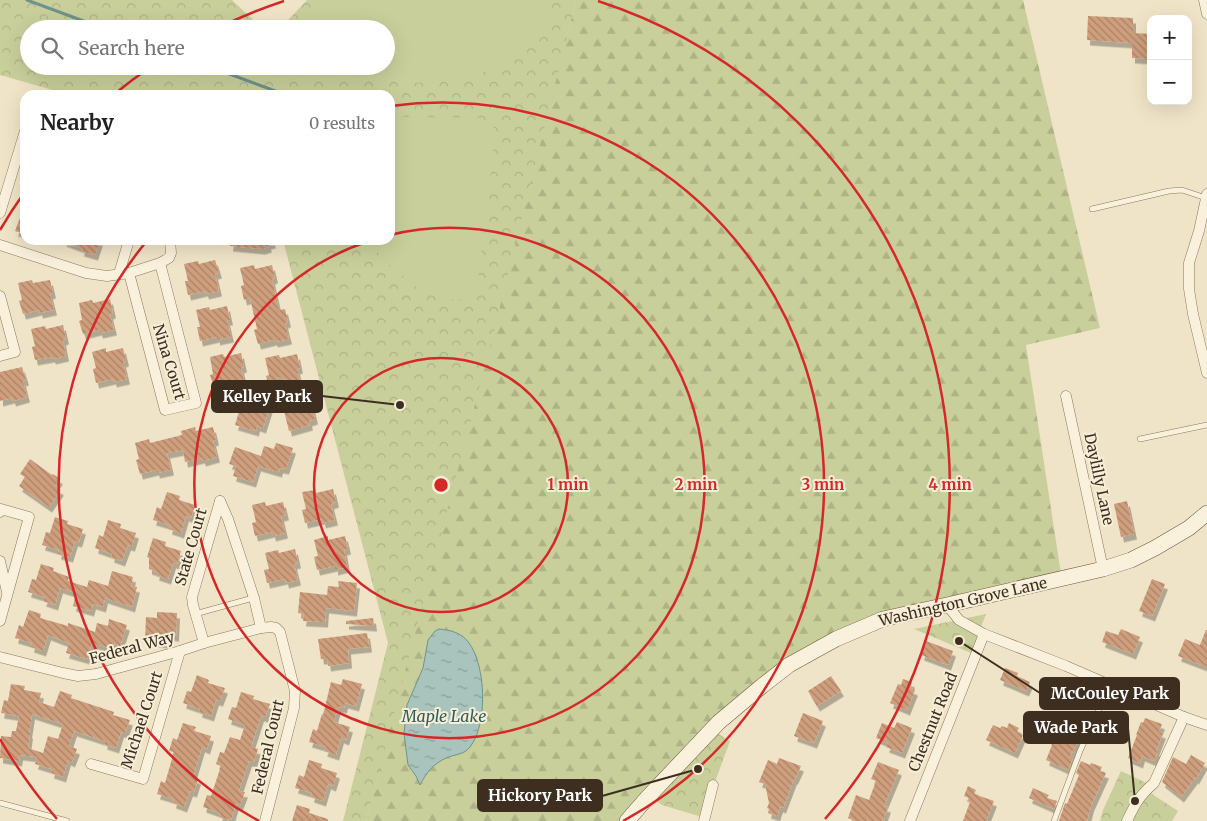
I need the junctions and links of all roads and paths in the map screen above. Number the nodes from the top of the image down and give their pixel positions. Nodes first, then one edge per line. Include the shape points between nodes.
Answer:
1 (1204, 0) edge
2 (1207, 14) edge
3 (20, 147) edge
4 (1206, 196) edge
5 (1092, 209) dead end
6 (0, 213) edge
7 (1203, 232) edge
8 (0, 245) edge
9 (128, 245) edge
10 (171, 245) edge
11 (160, 263) junction
12 (124, 273) junction
13 (0, 296) edge
14 (0, 356) edge
15 (1207, 373) edge
16 (1066, 396) dead end
17 (1207, 425) edge
18 (1140, 439) dead end
19 (0, 512) edge
20 (1207, 513) edge
21 (0, 561) edge
22 (1103, 569) junction
23 (8, 593) junction
24 (254, 598) junction
25 (948, 606) junction
26 (195, 614) junction
27 (0, 621) edge
28 (266, 627) junction
29 (984, 634) junction
30 (204, 643) junction
31 (180, 651) junction
32 (0, 657) edge
33 (1110, 685) junction
34 (1184, 717) junction
35 (1207, 725) edge
36 (91, 764) dead end
37 (713, 785) dead end
38 (0, 803) edge
39 (67, 821) edge
40 (265, 821) edge
41 (628, 821) edge
42 (704, 821) edge
43 (910, 821) edge
44 (1054, 821) edge
45 (1127, 821) edge

1 - 2 street
3 - 6 street
4 - 5 lane via 1182,190 1169,191
4 - 7 street
7 - 15 street via 1189,263 1189,289
8 - 12 street via 86,273 107,276
9 - 12 street
10 - 11 street via 169,258
11 - 12 street
11 - 12 street, Nina Court via 196,402 165,410
13 - 14 street via 15,352
16 - 22 street, Daylilly Lane
17 - 18 lane
19 - 23 street via 1,509 29,517
20 - 22 street, Washington Grove Lane via 1155,548
21 - 23 street
22 - 25 street, Washington Grove Lane
23 - 27 street
24 - 26 lane
24 - 26 street, State Court via 220,501 192,597
24 - 28 street, State Court
25 - 29 street via 959,620
25 - 41 street, Washington Grove Lane via 883,619 836,639 789,665 719,722
26 - 30 street, State Court
28 - 30 street, Federal Way
28 - 40 street, Federal Court via 280,632 295,691 294,708
29 - 33 street
29 - 43 street, Chestnut Road
30 - 31 street, Federal Way
31 - 32 street, Federal Way via 78,676
31 - 36 street, Michael Court via 142,779
33 - 34 street
33 - 44 lane
34 - 35 street
34 - 45 street via 1154,783 1136,802
37 - 42 street
38 - 39 lane

